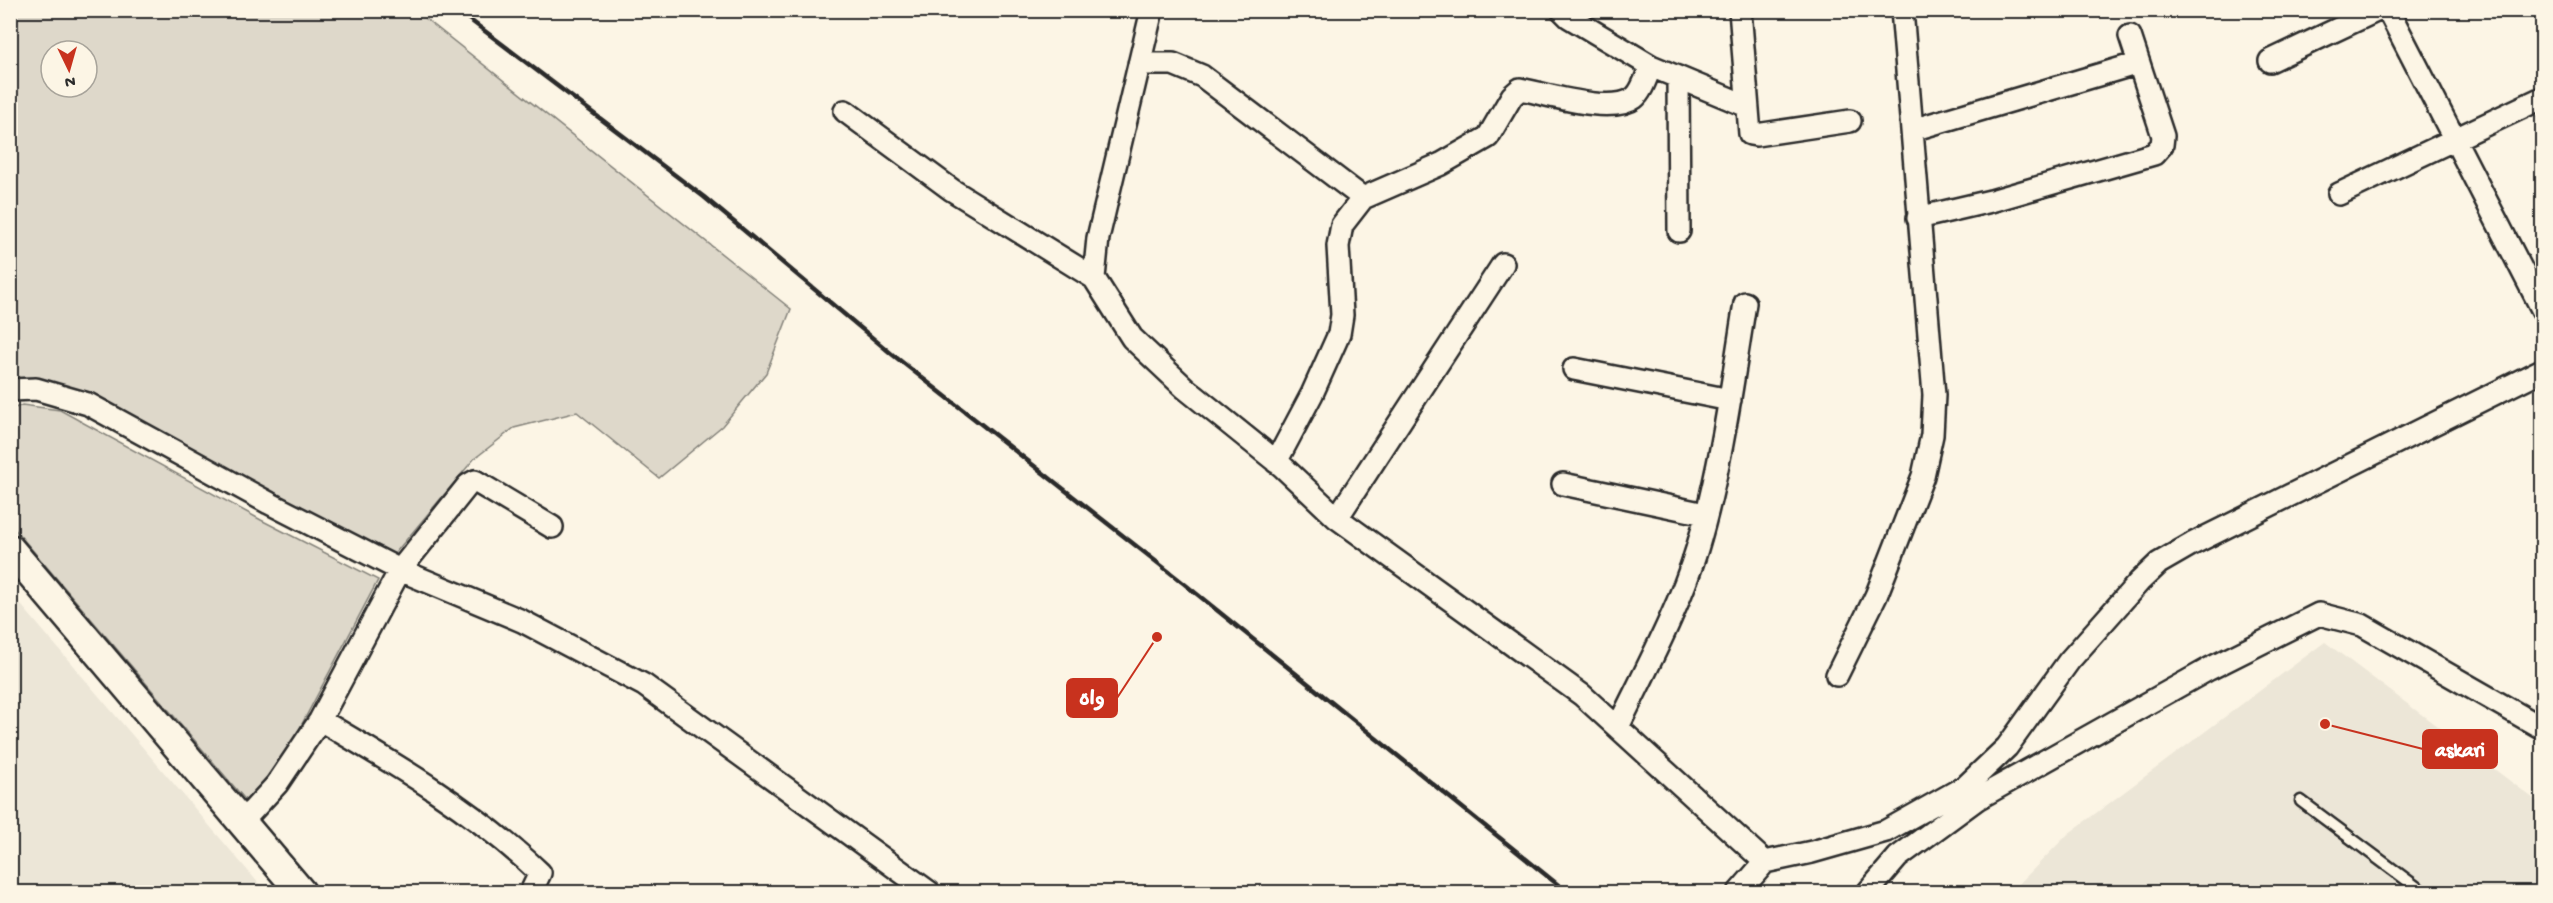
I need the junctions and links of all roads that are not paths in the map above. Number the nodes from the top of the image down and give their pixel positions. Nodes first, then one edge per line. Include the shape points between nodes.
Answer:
1 (1152, 10) edge
2 (1562, 10) edge
3 (1902, 10) edge
4 (2378, 10) edge
5 (2388, 10) edge
6 (1745, 12) edge
7 (2130, 36) dead end
8 (2270, 61) dead end
9 (2139, 63) junction
10 (1139, 64) junction
11 (1652, 66) junction
12 (1678, 77) junction
13 (2542, 98) edge
14 (1747, 106) junction
15 (845, 111) dead end
16 (1850, 121) dead end
17 (1912, 130) junction
18 (2453, 141) junction
19 (2340, 194) dead end
20 (1363, 198) junction
21 (1918, 218) junction
22 (1679, 231) dead end
23 (1503, 264) dead end
24 (1094, 278) junction
25 (1745, 303) dead end
26 (2542, 309) edge
27 (1574, 369) dead end
28 (2542, 370) edge
29 (10, 390) edge
30 (1730, 400) junction
31 (1276, 462) junction
32 (1563, 484) dead end
33 (1705, 514) junction
34 (1337, 518) junction
35 (552, 527) dead end
36 (10, 549) edge
37 (400, 570) junction
38 (1837, 675) dead end
39 (320, 720) junction
40 (1618, 727) junction
41 (2542, 728) edge
42 (2301, 801) dead end
43 (241, 823) junction
44 (1765, 862) junction
45 (301, 892) edge
46 (531, 892) edge
47 (929, 892) edge
48 (1739, 892) edge
49 (1868, 892) edge
50 (2423, 892) edge

1 - 10 street
2 - 11 street
3 - 17 street
4 - 8 street
5 - 18 street
6 - 14 street
7 - 9 street
9 - 17 street
9 - 21 street via 2163,135 2163,145 2154,154
10 - 20 street via 1173,64 1202,76
10 - 24 street via 1098,238
11 - 12 street
11 - 20 street via 1636,97 1623,104 1595,104 1520,89 1488,136 1476,146
12 - 14 street
12 - 22 street
13 - 18 street
14 - 16 street via 1750,134 1756,135
15 - 24 street via 952,190
17 - 21 street
18 - 19 street
18 - 26 street
20 - 31 street via 1342,225 1338,246 1342,315 1339,334
21 - 38 street via 1934,395 1932,435 1923,476 1880,585
23 - 34 street
24 - 31 street via 1132,338 1185,388
25 - 30 street
27 - 30 street
28 - 44 street via 2159,562 2069,661 2007,747 1966,786 1886,831
29 - 37 street via 36,389 88,404
30 - 33 street
31 - 34 street
32 - 33 street
33 - 40 street via 1674,612
34 - 40 street via 1582,695
35 - 37 street via 475,480
36 - 43 main road
37 - 39 street
37 - 47 street via 522,621 644,685
39 - 43 street via 276,784
39 - 46 street via 418,777 523,857 540,873
40 - 44 street
41 - 49 street via 2362,625 2319,614 2210,669 1977,799 1898,857
42 - 50 lane
43 - 45 main road
44 - 48 street

